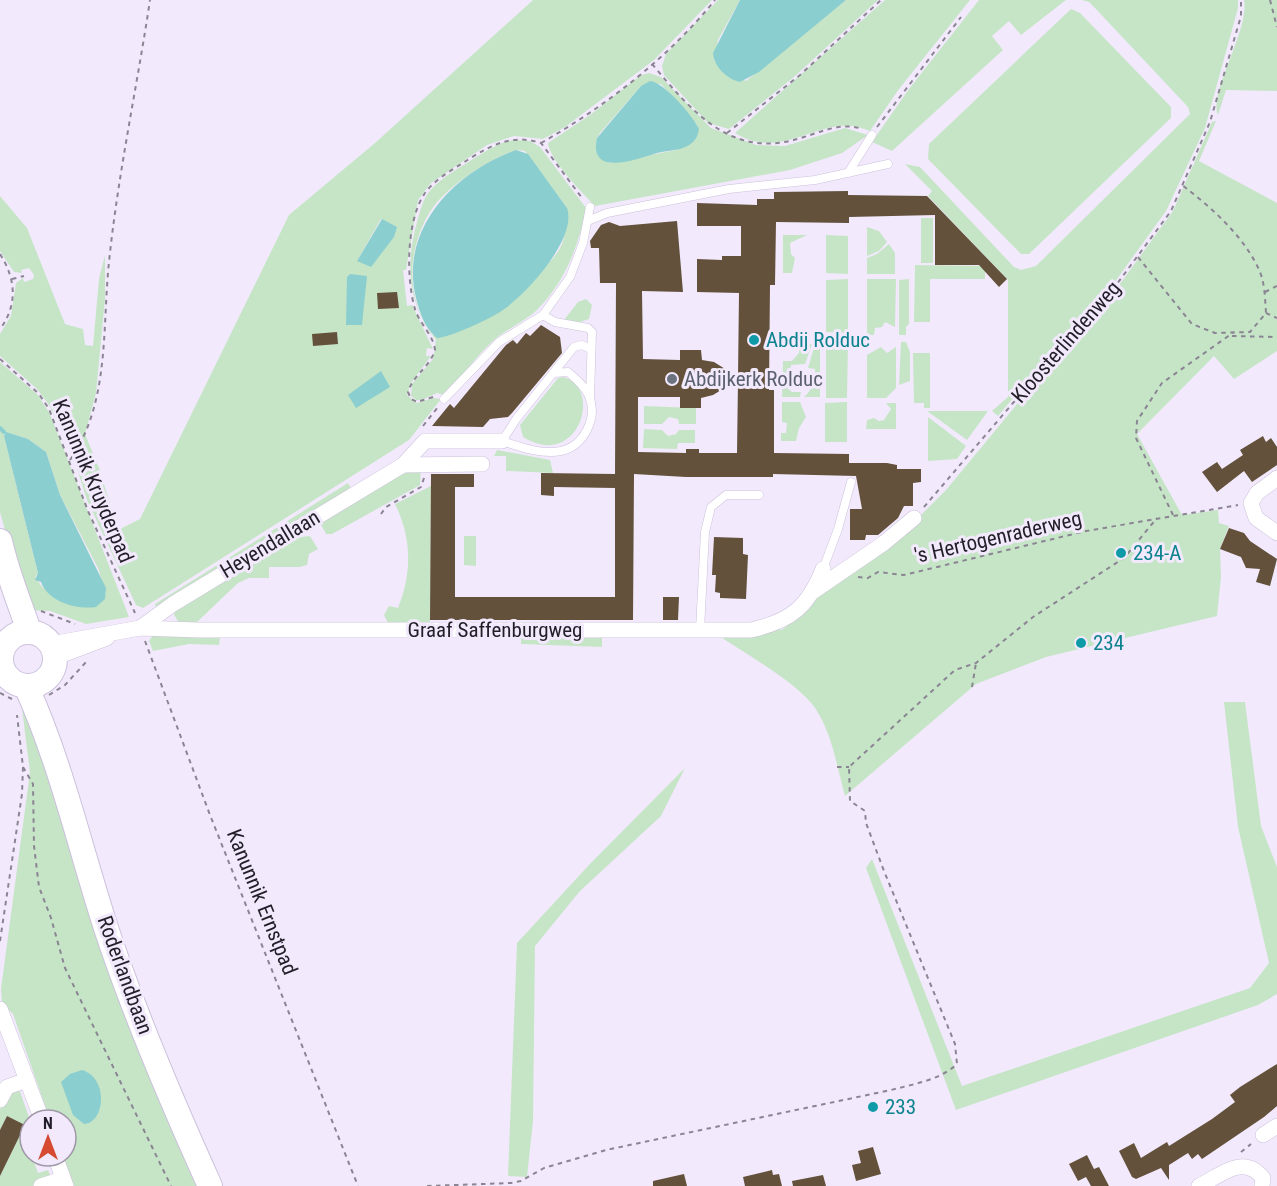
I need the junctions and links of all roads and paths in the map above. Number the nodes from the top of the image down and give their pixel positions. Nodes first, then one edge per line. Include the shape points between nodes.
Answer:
1 (150, 0) edge
2 (715, 0) edge
3 (881, 0) edge
4 (1241, 0) edge
5 (1270, 0) edge
6 (961, 17) dead end
7 (1277, 27) edge
8 (652, 64) junction
9 (727, 133) junction
10 (872, 135) junction
11 (541, 143) junction
12 (888, 164) dead end
13 (848, 173) junction
14 (1182, 185) junction
15 (590, 207) joint
16 (590, 220) junction
17 (0, 254) edge
18 (1138, 257) junction
19 (24, 276) dead end
20 (12, 279) junction
21 (1277, 286) edge
22 (1265, 292) junction
23 (1266, 313) junction
24 (543, 315) junction
25 (1277, 318) edge
26 (0, 329) edge
27 (1234, 332) junction
28 (1231, 336) junction
29 (1277, 337) edge
30 (591, 349) junction
31 (0, 359) edge
32 (554, 373) junction
33 (433, 397) dead end
34 (590, 398) junction
35 (444, 399) joint
36 (425, 441) junction
37 (502, 441) junction
38 (70, 460) junction
39 (482, 464) dead end
40 (403, 465) junction
41 (1277, 478) edge
42 (850, 482) dead end
43 (759, 495) dead end
44 (1251, 503) junction
45 (386, 507) dead end
46 (381, 514) dead end
47 (1173, 516) junction
48 (914, 518) joint
49 (1157, 518) junction
50 (1277, 533) edge
51 (0, 542) edge
52 (823, 569) joint
53 (868, 578) dead end
54 (814, 591) junction
55 (23, 626) junction
56 (85, 627) dead end
57 (140, 628) junction
58 (700, 630) junction
59 (53, 651) junction
60 (90, 659) dead end
61 (976, 663) junction
62 (1, 670) edge
63 (972, 687) dead end
64 (30, 696) junction
65 (849, 766) junction
66 (23, 767) junction
67 (837, 767) dead end
68 (0, 941) edge
69 (0, 1009) edge
70 (27, 1080) junction
71 (0, 1100) edge
72 (38, 1108) edge
73 (1277, 1126) edge
74 (1263, 1135) joint
75 (1232, 1167) junction
76 (65, 1182) edge
77 (1218, 1183) edge
78 (41, 1186) edge
79 (171, 1186) edge
80 (210, 1186) edge
81 (358, 1186) edge
82 (427, 1186) edge
83 (1199, 1186) edge
84 (1262, 1186) edge

1 - 38 path via 109,260 94,412 84,441
2 - 8 path
3 - 9 path via 800,75
4 - 14 path, Kloosterlindenweg via 1241,16 1214,110
5 - 7 path
6 - 10 path
8 - 9 path via 705,121
8 - 11 path via 579,120
9 - 10 path via 772,146 842,126
10 - 13 lane
11 - 15 path
11 - 33 path via 516,138 497,143 445,175 423,197 412,236 408,272 415,310 435,350 408,392 417,402
12 - 13 lane
13 - 16 lane via 729,189 607,213
14 - 18 path, Kloosterlindenweg via 1171,211
14 - 22 path via 1210,206 1240,241 1259,271
15 - 16 lane
16 - 24 lane via 570,277
17 - 20 path
18 - 27 path via 1192,324 1215,333
18 - 48 path, Kloosterlindenweg via 1088,323
19 - 20 path
20 - 26 path via 12,307
21 - 22 path
22 - 23 path
23 - 25 path
23 - 27 path via 1250,332
24 - 30 lane via 555,322 588,328 593,337
24 - 35 lane via 499,342
27 - 28 path
28 - 29 path
28 - 47 path via 1162,383 1137,421 1137,438
30 - 32 lane via 574,347
30 - 34 lane
31 - 38 path, Kanunnik Kruyderpad via 44,401
32 - 34 lane via 568,372
32 - 37 lane
34 - 37 lane via 589,426 572,447 542,451
35 - 36 path via 420,430
36 - 37 street
36 - 40 street, Heyendallaan
38 - 57 path, Kanunnik Kruyderpad
39 - 40 street
40 - 57 street, Heyendallaan via 182,598
41 - 44 street via 1257,493
42 - 52 lane
43 - 58 lane via 726,495 711,507 705,532
44 - 47 path, 's Hertogenraderweg
44 - 50 street via 1256,518
45 - 46 path
47 - 49 path, 's Hertogenraderweg
48 - 54 street
49 - 53 path, 's Hertogenraderweg via 904,575 878,572
49 - 61 path via 1124,558 1033,617
51 - 55 main road
52 - 54 street, Graaf Saffenburgweg
54 - 58 street, Graaf Saffenburgweg via 800,608 773,624 751,630
55 - 56 path via 42,611
55 - 59 main road via 38,633
55 - 62 main road via 6,642
57 - 58 street, Graaf Saffenburgweg
57 - 59 street, Graaf Saffenburgweg via 112,635 98,644
57 - 81 path, Kanunnik Ernstpad
59 - 64 main road via 51,672
60 - 64 path via 65,686
61 - 63 path
61 - 65 path via 955,670
62 - 64 path
62 - 64 main road
64 - 66 path
64 - 80 main road, Roderlandbaan via 54,758 127,985
65 - 67 path
65 - 82 path via 850,801 865,811 884,871 955,1044 957,1064 920,1083 606,1150 544,1168 521,1181
66 - 68 path via 21,808
66 - 79 path via 33,784 39,887 65,968
69 - 70 street
70 - 71 street via 7,1087
70 - 72 street
73 - 74 street
74 - 75 path via 1233,1159
75 - 77 street
75 - 84 street via 1256,1170 1263,1178
76 - 78 street
77 - 83 street

